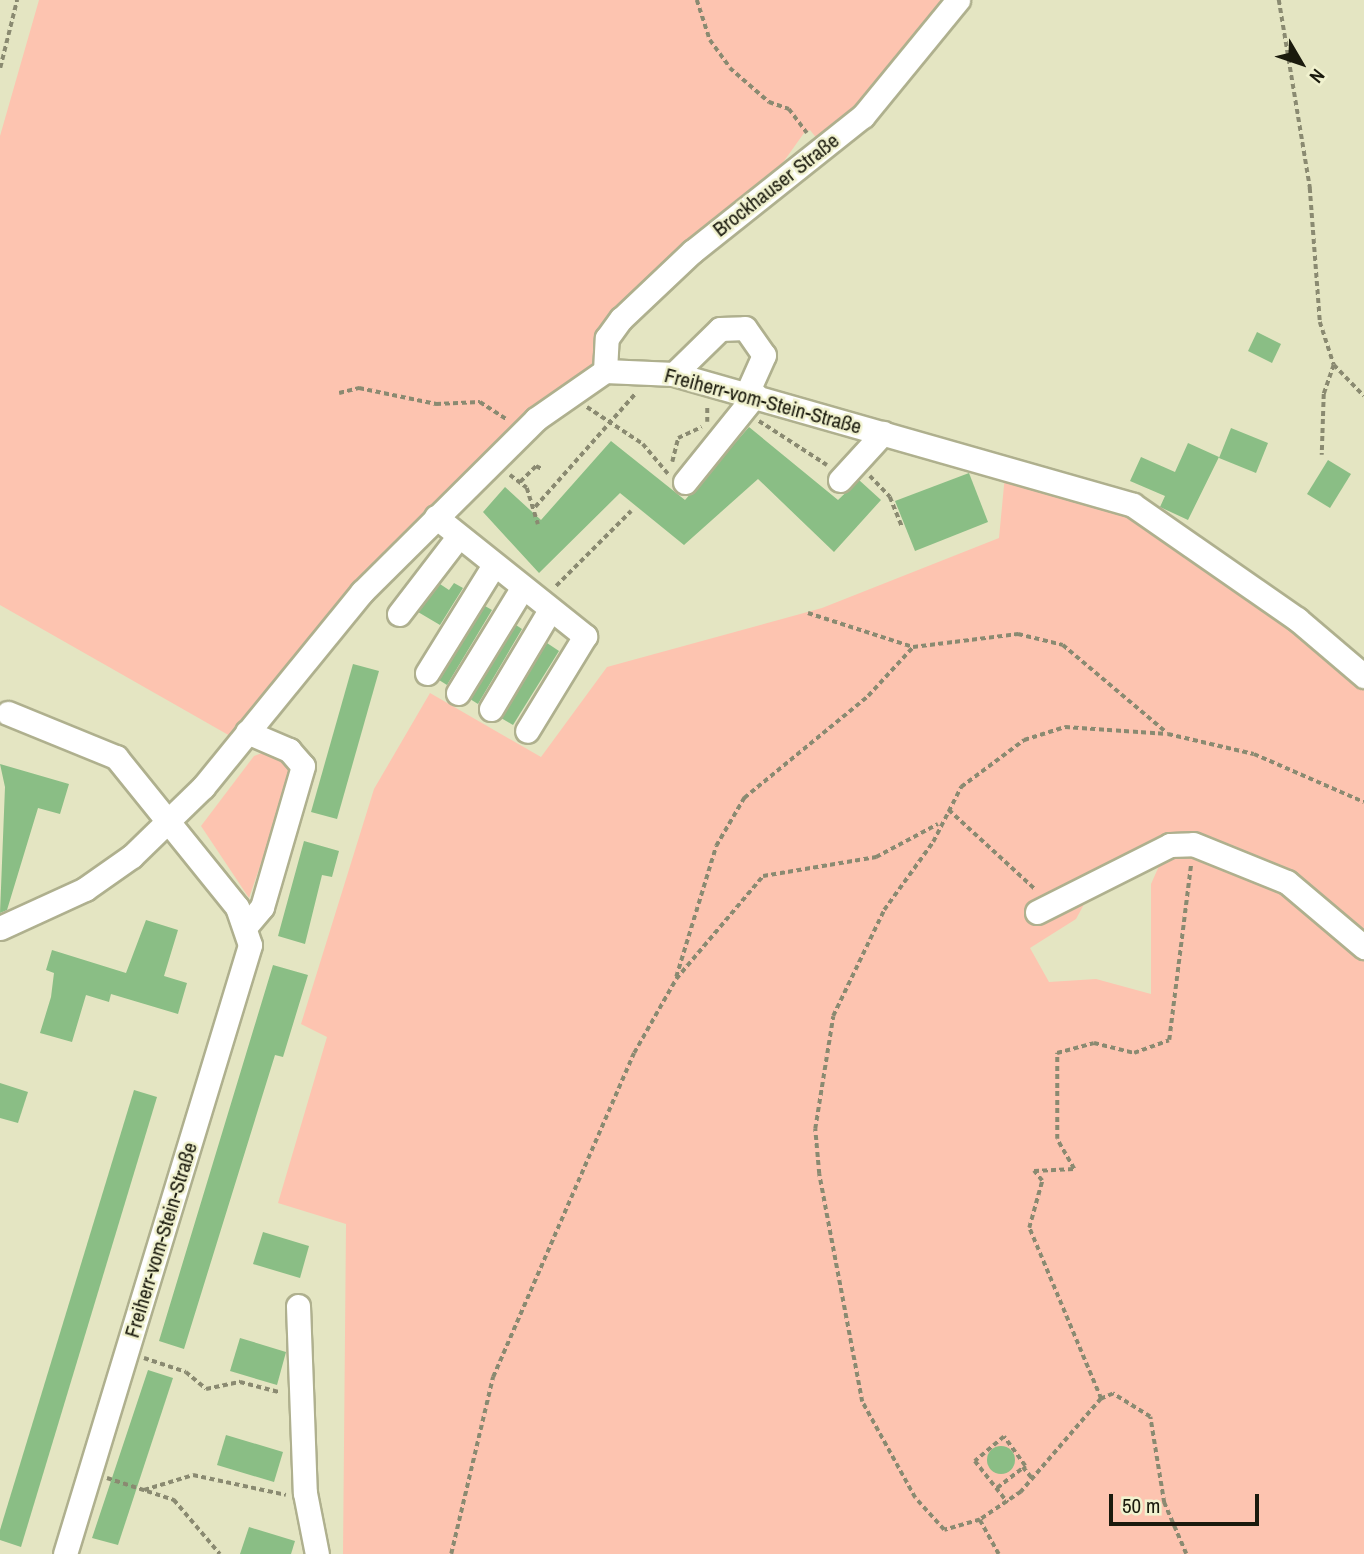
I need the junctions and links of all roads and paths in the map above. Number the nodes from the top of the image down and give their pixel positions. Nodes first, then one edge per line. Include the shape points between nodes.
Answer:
1 (17, 0) edge
2 (697, 0) edge
3 (958, 0) edge
4 (1279, 0) edge
5 (0, 68) edge
6 (797, 117) dead end
7 (1334, 365) junction
8 (605, 371) junction
9 (651, 373) junction
10 (674, 374) junction
11 (339, 393) dead end
12 (1364, 396) edge
13 (752, 402) junction
14 (589, 409) dead end
15 (509, 421) dead end
16 (607, 426) junction
17 (883, 433) junction
18 (1322, 455) dead end
19 (821, 458) dead end
20 (542, 469) dead end
21 (675, 477) joint
22 (872, 477) dead end
23 (840, 480) dead end
24 (535, 506) junction
25 (631, 511) dead end
26 (436, 517) junction
27 (538, 524) dead end
28 (902, 526) dead end
29 (458, 537) junction
30 (495, 565) junction
31 (537, 601) junction
32 (808, 612) dead end
33 (399, 614) dead end
34 (913, 648) junction
35 (427, 673) dead end
36 (1364, 676) edge
37 (458, 693) dead end
38 (491, 709) dead end
39 (8, 713) dead end
40 (527, 731) dead end
41 (247, 732) junction
42 (1168, 734) junction
43 (1364, 802) edge
44 (949, 810) junction
45 (172, 818) junction
46 (940, 824) junction
47 (1193, 844) junction
48 (1046, 908) joint
49 (247, 925) junction
50 (0, 928) edge
51 (1364, 947) edge
52 (676, 979) junction
53 (298, 1306) dead end
54 (126, 1352) junction
55 (1101, 1399) junction
56 (305, 1400) junction
57 (1023, 1467) junction
58 (90, 1472) junction
59 (1032, 1478) junction
60 (997, 1488) junction
61 (144, 1490) junction
62 (305, 1493) junction
63 (1008, 1503) junction
64 (980, 1520) junction
65 (65, 1554) edge
66 (220, 1554) edge
67 (317, 1554) edge
68 (451, 1554) edge
69 (999, 1554) edge
70 (1186, 1554) edge

1 - 5 path
2 - 6 path via 710,40 730,68
3 - 8 street, Brockhauser Straße via 863,116 693,251 621,319 607,338
4 - 7 path via 1310,188 1320,322
7 - 12 path
7 - 18 path via 1324,394
8 - 9 street, Freiherr-vom-Stein-Straße
8 - 26 street via 536,419
9 - 10 street, Freiherr-vom-Stein-Straße
9 - 16 path
10 - 13 street, Freiherr-vom-Stein-Straße
10 - 13 street via 720,329 745,328 764,355
11 - 15 path via 359,388 436,404 480,402
13 - 17 street, Freiherr-vom-Stein-Straße
13 - 19 path via 787,444
13 - 21 street
14 - 16 path
16 - 21 path via 643,444
16 - 24 path
17 - 23 street
17 - 36 street, Freiherr-vom-Stein-Straße via 1133,505 1297,619
20 - 24 path via 536,466 518,481
22 - 28 path via 890,497
24 - 27 path
25 - 31 path
26 - 29 street
26 - 41 street via 362,592
29 - 30 street
29 - 33 street
30 - 31 street
30 - 35 street
31 - 37 street
31 - 38 street
31 - 40 street via 585,636
32 - 34 path
34 - 42 path via 1018,634 1063,645
34 - 52 path via 868,696 744,798 716,846
39 - 45 street via 116,757
41 - 45 street
41 - 49 street, Freiherr-vom-Stein-Straße via 289,750 303,766 262,907
42 - 43 path via 1254,754
42 - 44 path via 1065,727 1024,740 961,787
44 - 46 path
44 - 48 path
45 - 49 street
45 - 50 street via 85,889
46 - 52 path via 863,861 787,867 763,876
46 - 64 path via 884,910 838,1006 815,1129 862,1402 883,1448 937,1527
47 - 48 street via 1170,845
47 - 51 street via 1287,882
47 - 55 path via 1169,1040 1134,1053 1094,1043 1057,1052 1058,1139 1074,1169 1034,1171 1042,1181 1028,1228
49 - 54 street, Freiherr-vom-Stein-Straße via 250,945
52 - 68 path via 634,1053 493,1377
53 - 56 street
54 - 56 path via 186,1372 206,1389 240,1382
54 - 58 street, Freiherr-vom-Stein-Straße
55 - 59 path
55 - 70 path via 1123,1396 1150,1417 1164,1503
56 - 62 street
57 - 59 path
57 - 60 path
57 - 60 path via 1004,1437 975,1461
58 - 61 path
58 - 65 street, Freiherr-vom-Stein-Straße
59 - 63 path
60 - 63 path
61 - 62 path via 193,1475 277,1496
61 - 66 path via 182,1506
62 - 67 street
63 - 64 path
64 - 69 path

